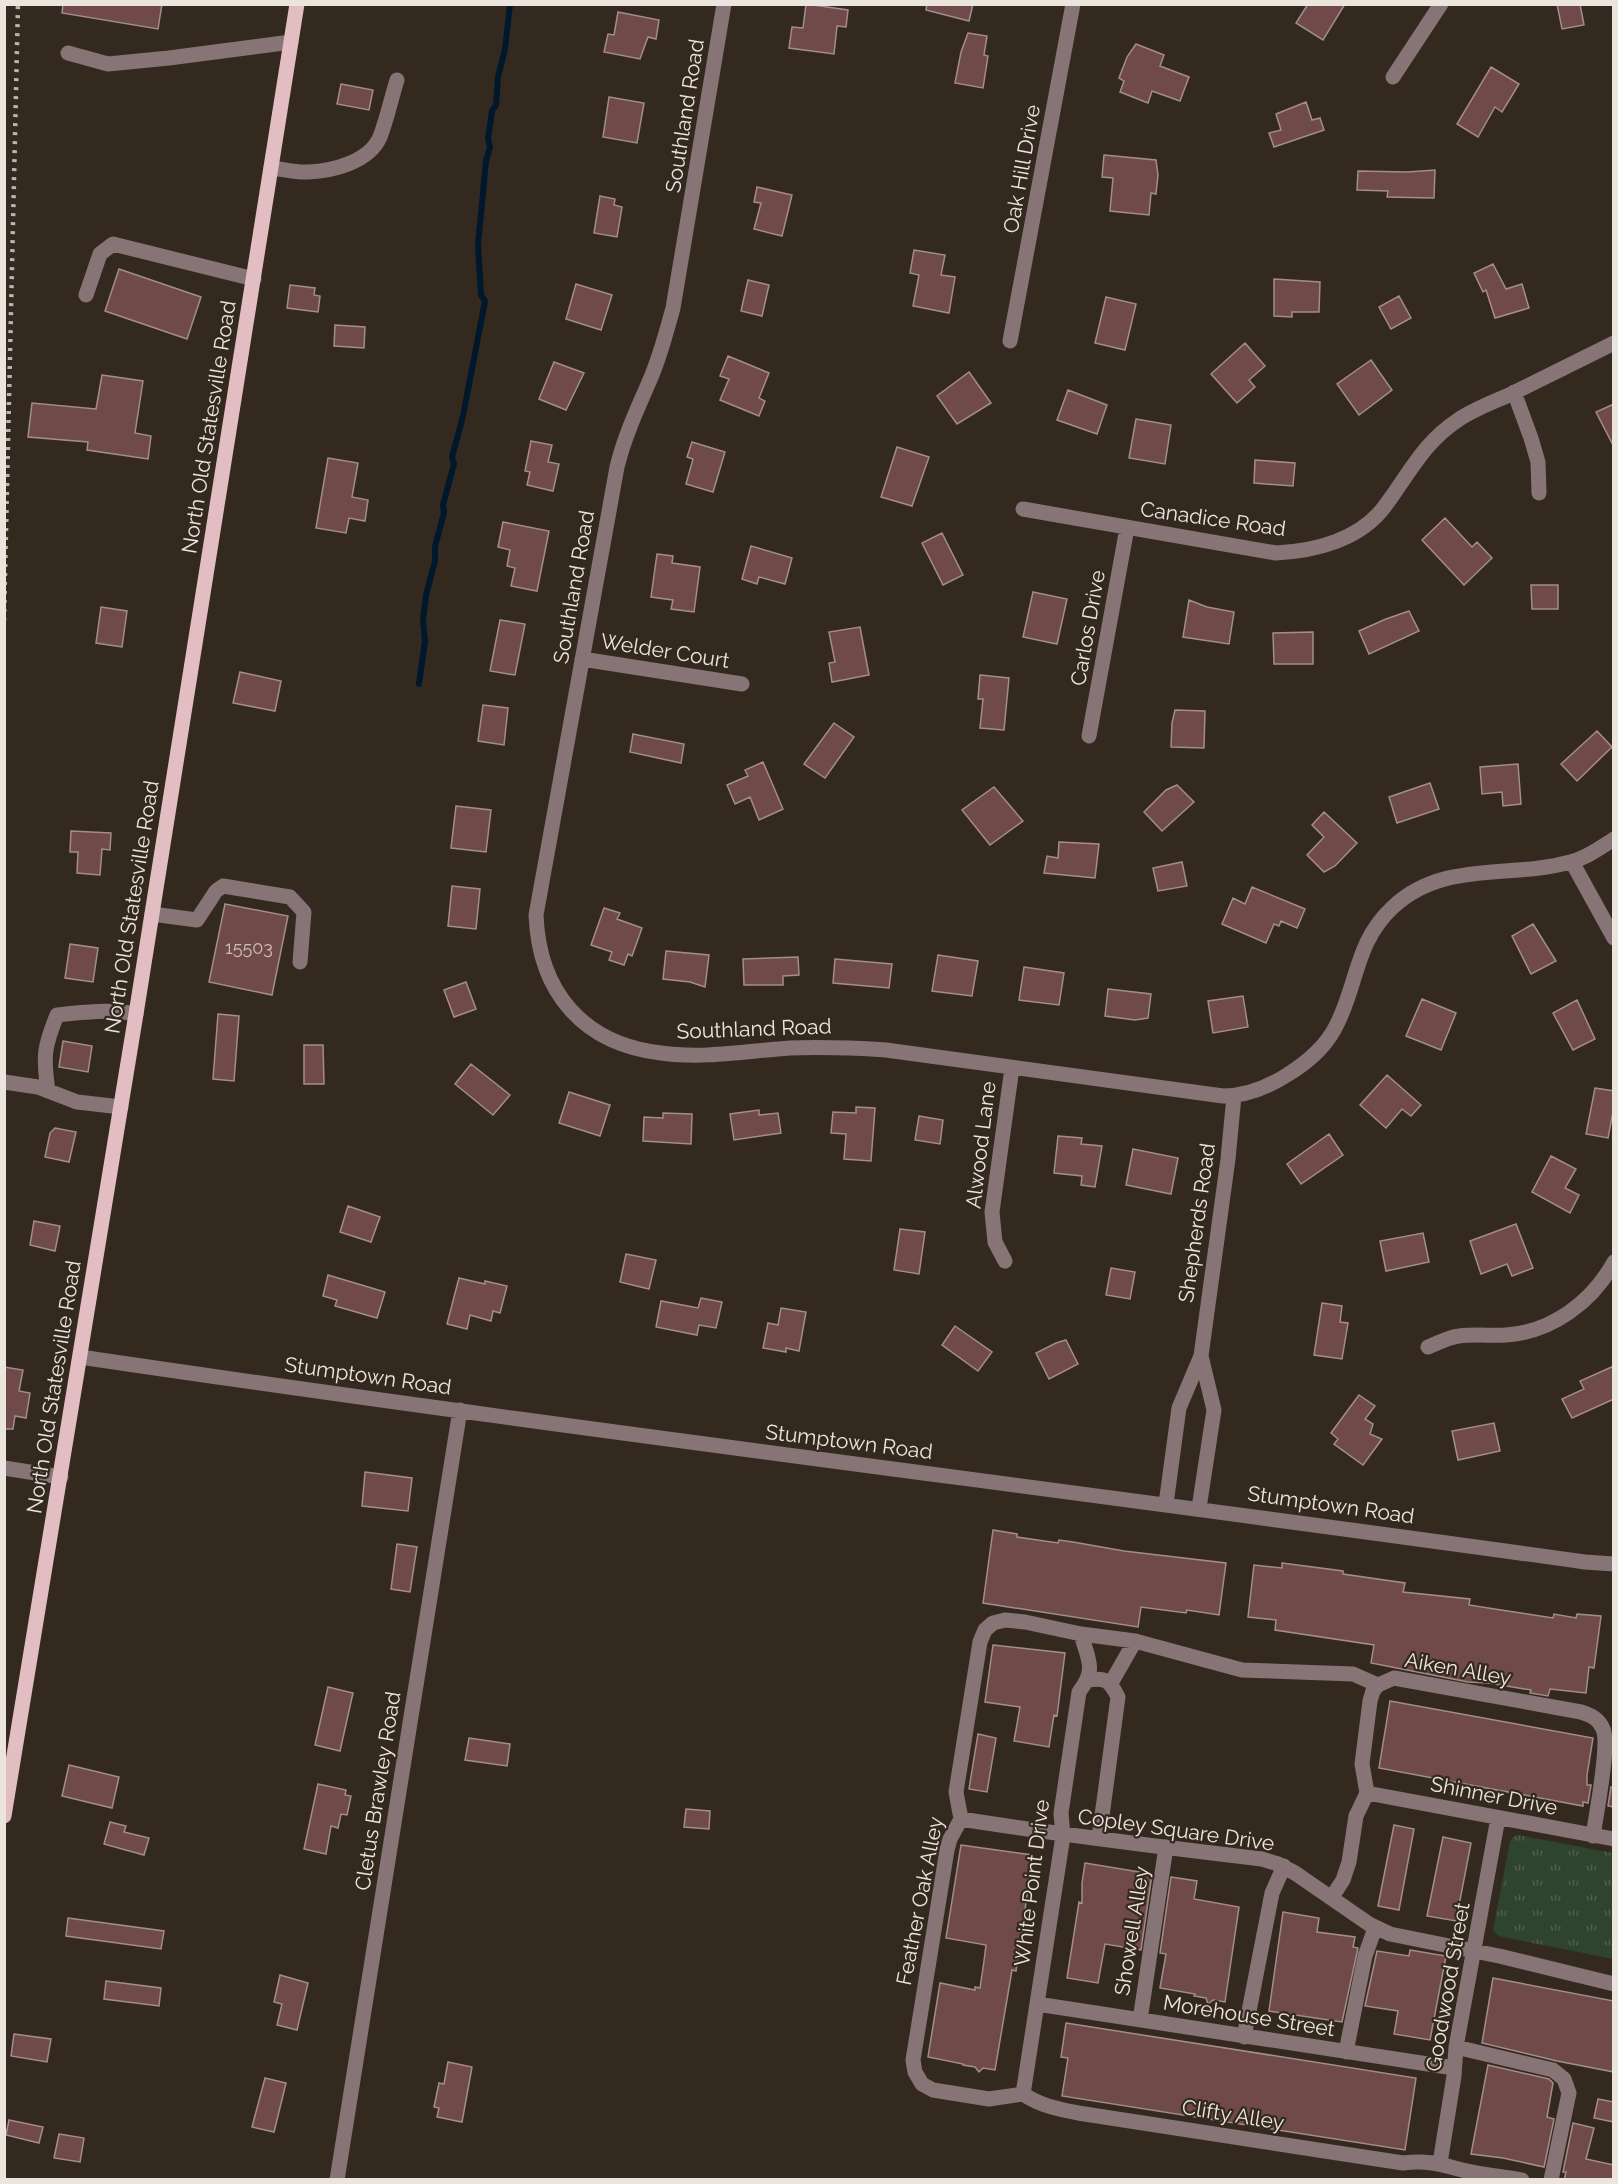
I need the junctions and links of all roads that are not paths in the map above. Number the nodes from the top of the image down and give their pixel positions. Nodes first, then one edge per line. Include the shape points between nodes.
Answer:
1 (297, 4) edge
2 (724, 4) edge
3 (1073, 4) edge
4 (1441, 4) edge
5 (291, 42) junction
6 (68, 53) dead end
7 (1393, 77) dead end
8 (397, 80) dead end
9 (271, 168) junction
10 (254, 279) junction
11 (86, 295) dead end
12 (1010, 341) dead end
13 (1614, 343) edge
14 (1514, 392) junction
15 (1539, 493) dead end
16 (1023, 509) dead end
17 (1127, 528) junction
18 (582, 659) junction
19 (742, 684) dead end
20 (1089, 736) dead end
21 (1614, 838) edge
22 (1572, 862) junction
23 (152, 914) junction
24 (1614, 938) edge
25 (300, 962) dead end
26 (136, 1014) junction
27 (1012, 1068) junction
28 (4, 1082) edge
29 (48, 1091) junction
30 (1234, 1096) junction
31 (121, 1107) junction
32 (1005, 1261) dead end
33 (1614, 1262) edge
34 (1428, 1347) dead end
35 (1201, 1356) junction
36 (80, 1357) junction
37 (460, 1410) junction
38 (4, 1468) edge
39 (61, 1478) junction
40 (1166, 1504) junction
41 (1199, 1508) junction
42 (1614, 1564) edge
43 (1081, 1634) junction
44 (1135, 1641) junction
45 (1088, 1680) junction
46 (1111, 1683) junction
47 (1378, 1685) junction
48 (1367, 1793) junction
49 (4, 1816) edge
50 (1498, 1818) junction
51 (961, 1819) junction
52 (1063, 1836) junction
53 (1593, 1836) junction
54 (1099, 1838) junction
55 (1614, 1839) edge
56 (1166, 1847) junction
57 (1284, 1866) junction
58 (1332, 1897) junction
59 (1375, 1928) junction
60 (1474, 1952) junction
61 (1614, 1984) edge
62 (1037, 2004) junction
63 (1140, 2020) junction
64 (1244, 2037) junction
65 (1456, 2048) junction
66 (1346, 2052) junction
67 (1454, 2068) junction
68 (1023, 2094) junction
69 (1440, 2163) junction
70 (337, 2180) edge
71 (1522, 2180) edge
72 (1551, 2180) edge

1 - 5 main road, North Old Statesville Road
2 - 18 street, Southland Road via 673,308 663,345 616,467
3 - 12 street, Oak Hill Drive
4 - 7 street
5 - 6 street via 108,64
5 - 9 main road, North Old Statesville Road
8 - 9 street via 379,140 358,160 308,172
9 - 10 main road, North Old Statesville Road
10 - 11 street via 112,244 100,254
10 - 23 main road, North Old Statesville Road
13 - 14 street, Canadice Road
14 - 15 street via 1536,454
14 - 17 street, Canadice Road via 1460,419 1436,437 1384,508 1356,532 1332,543 1299,552 1275,553
16 - 17 street, Canadice Road
17 - 20 street, Carlos Drive
18 - 19 street, Welder Court
18 - 27 street, Southland Road via 536,915 547,975 573,1013 606,1038 661,1053 690,1055 838,1046
21 - 22 street, Southland Road
22 - 24 street
22 - 30 street, Southland Road via 1453,876 1410,893 1375,928 1362,950 1346,1005 1335,1030 1319,1051 1275,1083
23 - 25 street via 197,920 223,886 290,897 304,912
23 - 26 main road, North Old Statesville Road
26 - 29 street via 90,1011 57,1015 46,1042
26 - 31 main road, North Old Statesville Road
27 - 30 street, Southland Road
27 - 32 street, Alwood Lane via 993,1212 995,1242
28 - 29 street
29 - 31 street via 77,1102
30 - 35 street, Shepherds Road
31 - 36 main road, North Old Statesville Road
33 - 34 street via 1592,1293 1552,1323 1528,1332 1457,1336
35 - 40 street, Shepherds Road via 1179,1408
35 - 41 street, Shepherds Road via 1214,1410
36 - 37 street, Stumptown Road
36 - 39 main road, North Old Statesville Road
37 - 40 street, Stumptown Road
37 - 70 street, Cletus Brawley Road
38 - 39 street
39 - 49 main road, North Old Statesville Road
40 - 41 street, Stumptown Road
41 - 42 street, Stumptown Road
43 - 44 street, Feather Oak Alley
43 - 45 street, White Point Drive via 1091,1671
43 - 51 street, Feather Oak Alley via 1005,1620 985,1630 956,1792
44 - 46 street
44 - 47 street, Feather Oak Alley via 1242,1670 1353,1674
45 - 46 street via 1102,1678
45 - 52 street, White Point Drive via 1079,1692 1061,1813
46 - 54 street via 1118,1697 1116,1725
47 - 48 street, Aiken Alley via 1370,1701 1362,1764
47 - 53 street, Aiken Alley via 1394,1678 1581,1712 1597,1720 1605,1743
48 - 50 street, Shinner Drive
48 - 58 street via 1356,1816 1343,1880
50 - 53 street, Shinner Drive
50 - 60 street, Goodwood Street
51 - 52 street, Copley Square Drive
51 - 68 street, Feather Oak Alley via 947,1850 913,2060 915,2072 922,2084 933,2090 989,2099
52 - 54 street, Copley Square Drive
52 - 62 street, White Point Drive
53 - 55 street, Shinner Drive
54 - 56 street, Copley Square Drive
56 - 57 street, Copley Square Drive via 1262,1859
56 - 63 street, Showell Alley
57 - 58 street, Copley Square Drive
57 - 64 street via 1272,1893
58 - 59 street, Copley Square Drive
59 - 60 street, Copley Square Drive
59 - 66 street via 1365,1956
60 - 61 street, Copley Square Drive
60 - 65 street, Goodwood Street
62 - 63 street, Morehouse Street
62 - 68 street, White Point Drive
63 - 64 street, Morehouse Street
64 - 66 street, Morehouse Street
65 - 67 street, Goodwood Street
65 - 72 street via 1544,2067 1564,2079 1569,2092
66 - 67 street, Morehouse Street
67 - 69 street, Goodwood Street
68 - 69 street, Clifty Alley via 1050,2108 1078,2113 1403,2163
69 - 71 street, Clifty Alley

